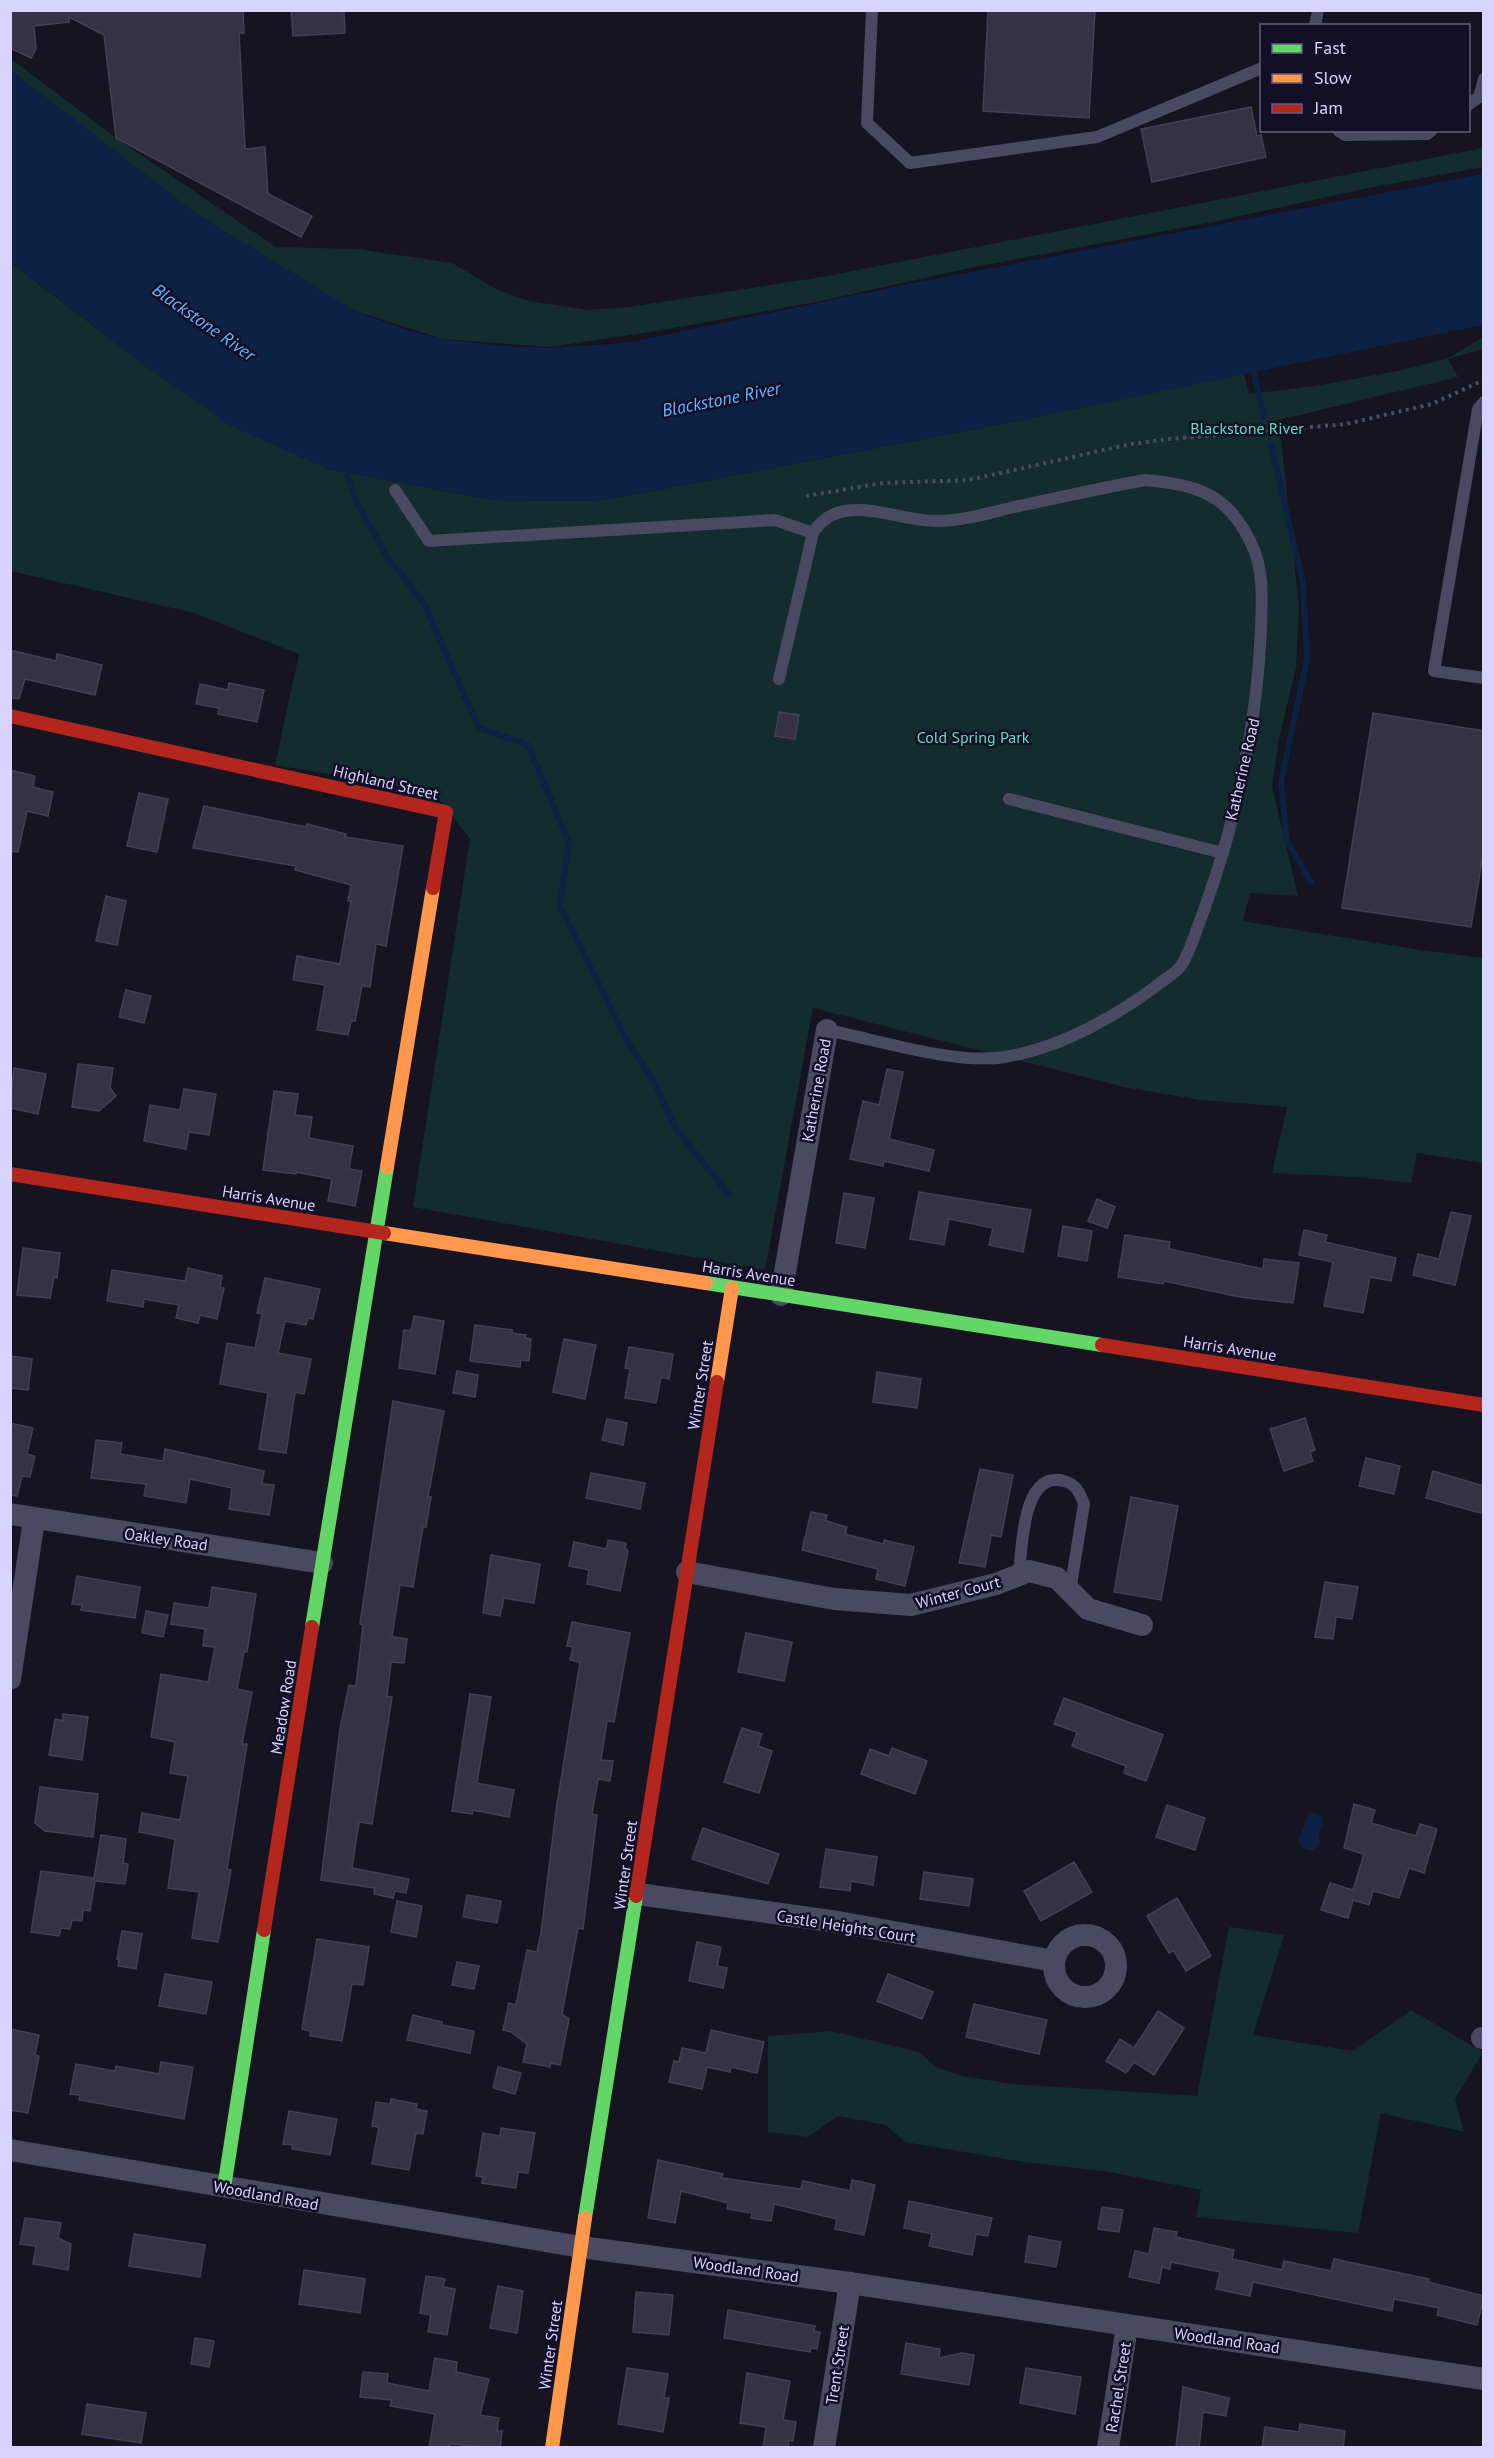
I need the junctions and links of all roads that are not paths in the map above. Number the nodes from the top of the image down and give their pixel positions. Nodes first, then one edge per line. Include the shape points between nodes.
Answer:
1 (872, 10) edge
2 (1260, 69) edge
3 (1484, 79) edge
4 (1470, 104) edge
5 (1341, 132) edge
6 (1430, 132) edge
7 (1484, 402) edge
8 (395, 490) dead end
9 (813, 533) junction
10 (1484, 678) edge
11 (780, 679) dead end
12 (10, 716) edge
13 (1009, 799) dead end
14 (1223, 853) junction
15 (827, 1030) joint
16 (10, 1174) edge
17 (376, 1232) junction
18 (732, 1288) junction
19 (781, 1295) junction
20 (1484, 1405) edge
21 (10, 1514) edge
22 (34, 1520) junction
23 (322, 1563) junction
24 (687, 1572) junction
25 (1019, 1574) junction
26 (1070, 1591) junction
27 (1142, 1625) dead end
28 (10, 1679) edge
29 (638, 1894) junction
30 (1054, 1961) dead end
31 (10, 2150) edge
32 (224, 2188) junction
33 (581, 2247) junction
34 (850, 2283) junction
35 (1127, 2326) junction
36 (1484, 2379) edge
37 (552, 2448) edge
38 (824, 2448) edge
39 (1108, 2448) edge

1 - 2 lane via 867,123 910,163 1097,137
3 - 4 lane via 1479,97
5 - 6 lane
7 - 10 lane via 1478,409 1434,670
8 - 9 lane via 429,541 775,520
9 - 11 lane
9 - 14 lane, Katherine Road via 818,525 847,511 860,509 935,521 956,519 1145,480 1200,488 1217,500 1236,519 1252,545 1262,606 1257,701
12 - 17 main road, Highland Street via 446,812
13 - 14 lane
14 - 15 lane, Katherine Road via 1188,954 1179,968 1124,1010 1068,1038 1005,1057 974,1058
15 - 19 street, Katherine Road
16 - 17 main road, Harris Avenue
17 - 18 main road, Harris Avenue
17 - 23 main road, Meadow Road
18 - 19 main road, Harris Avenue
18 - 24 main road, Winter Street
19 - 20 main road, Harris Avenue
21 - 22 street, Oakley Road
22 - 23 street, Oakley Road
22 - 28 street
23 - 32 main road, Meadow Road
24 - 25 street, Winter Court via 834,1599 910,1605 996,1584
24 - 29 main road, Winter Street
25 - 26 street, Winter Court via 1029,1571 1057,1578
25 - 26 lane via 1025,1518 1033,1497 1043,1482 1054,1478 1070,1482 1080,1492 1084,1504
26 - 27 street, Winter Court via 1088,1609
29 - 30 street, Castle Heights Court via 838,1922
29 - 33 main road, Winter Street
31 - 32 street, Woodland Road
32 - 33 street, Woodland Road
33 - 34 street, Woodland Road
33 - 37 main road, Winter Street
34 - 35 street, Woodland Road
34 - 38 street, Trent Street
35 - 36 street, Woodland Road
35 - 39 street, Rachel Street

